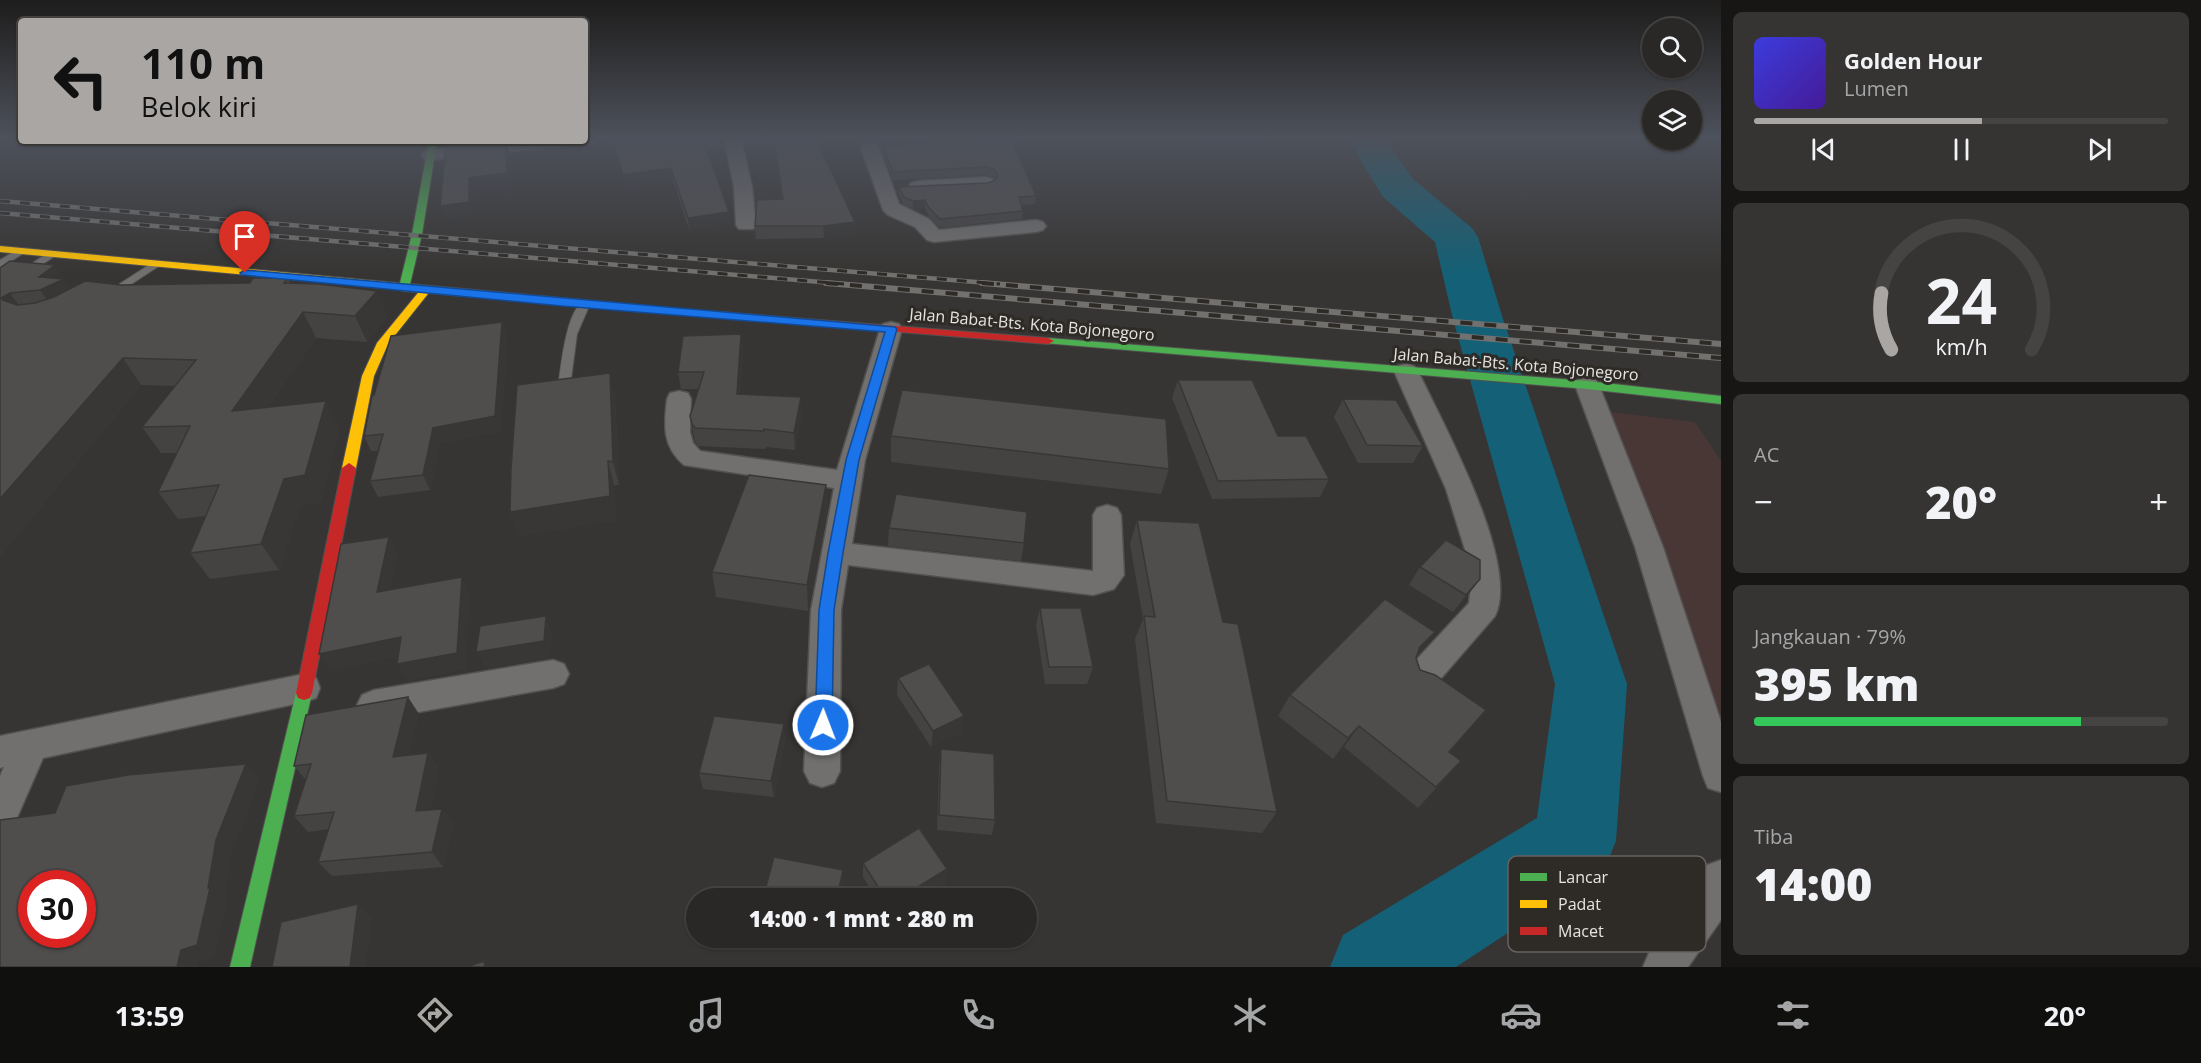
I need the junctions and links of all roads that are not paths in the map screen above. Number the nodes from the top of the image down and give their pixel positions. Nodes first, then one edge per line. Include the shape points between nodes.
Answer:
1 (425, 183) edge
2 (742, 183) edge
3 (882, 183) edge
4 (983, 183) edge
5 (884, 188) junction
6 (746, 225) dead end
7 (1036, 226) dead end
8 (0, 249) edge
9 (20, 251) junction
10 (51, 254) junction
11 (155, 264) junction
12 (0, 265) edge
13 (404, 288) junction
14 (0, 289) edge
15 (426, 290) junction
16 (96, 303) edge
17 (585, 304) junction
18 (891, 329) junction
19 (1406, 371) junction
20 (1587, 385) junction
21 (564, 387) edge
22 (679, 399) dead end
23 (1721, 400) edge
24 (849, 481) junction
25 (1107, 515) dead end
26 (836, 553) junction
27 (553, 674) dead end
28 (1418, 681) edge
29 (301, 703) junction
30 (16, 748) edge
31 (822, 771) dead end
32 (1721, 776) edge
33 (0, 815) edge
34 (1721, 879) edge
35 (1706, 908) edge
36 (1674, 952) edge
37 (240, 967) edge
38 (1663, 967) edge

1 - 13 main road
2 - 6 street
3 - 5 street
4 - 5 street
5 - 7 street via 895,211 918,220 937,237
8 - 9 main road, Jalan Babat-Bts. Kota Bojonegoro
9 - 10 main road, Jalan Babat-Bts. Kota Bojonegoro
9 - 12 lane
10 - 11 main road, Jalan Babat-Bts. Kota Bojonegoro
10 - 14 lane
11 - 13 main road, Jalan Babat-Bts. Kota Bojonegoro
11 - 16 lane
13 - 15 main road, Jalan Babat-Bts. Kota Bojonegoro
15 - 17 main road, Jalan Babat-Bts. Kota Bojonegoro
15 - 29 main road via 382,343 368,376
17 - 18 main road, Jalan Babat-Bts. Kota Bojonegoro
17 - 21 lane via 571,334
18 - 19 main road, Jalan Babat-Bts. Kota Bojonegoro
18 - 24 street
19 - 20 main road, Jalan Babat-Bts. Kota Bojonegoro
19 - 28 street via 1478,538 1488,595 1484,607
20 - 23 main road, Jalan Babat-Bts. Kota Bojonegoro
20 - 32 street via 1649,547
22 - 24 street via 677,441 693,459
24 - 26 street
25 - 26 street via 1109,575 1093,584
26 - 31 street via 826,610
27 - 29 street via 339,711
29 - 30 street
29 - 37 main road
30 - 33 street
34 - 35 street
36 - 38 street

